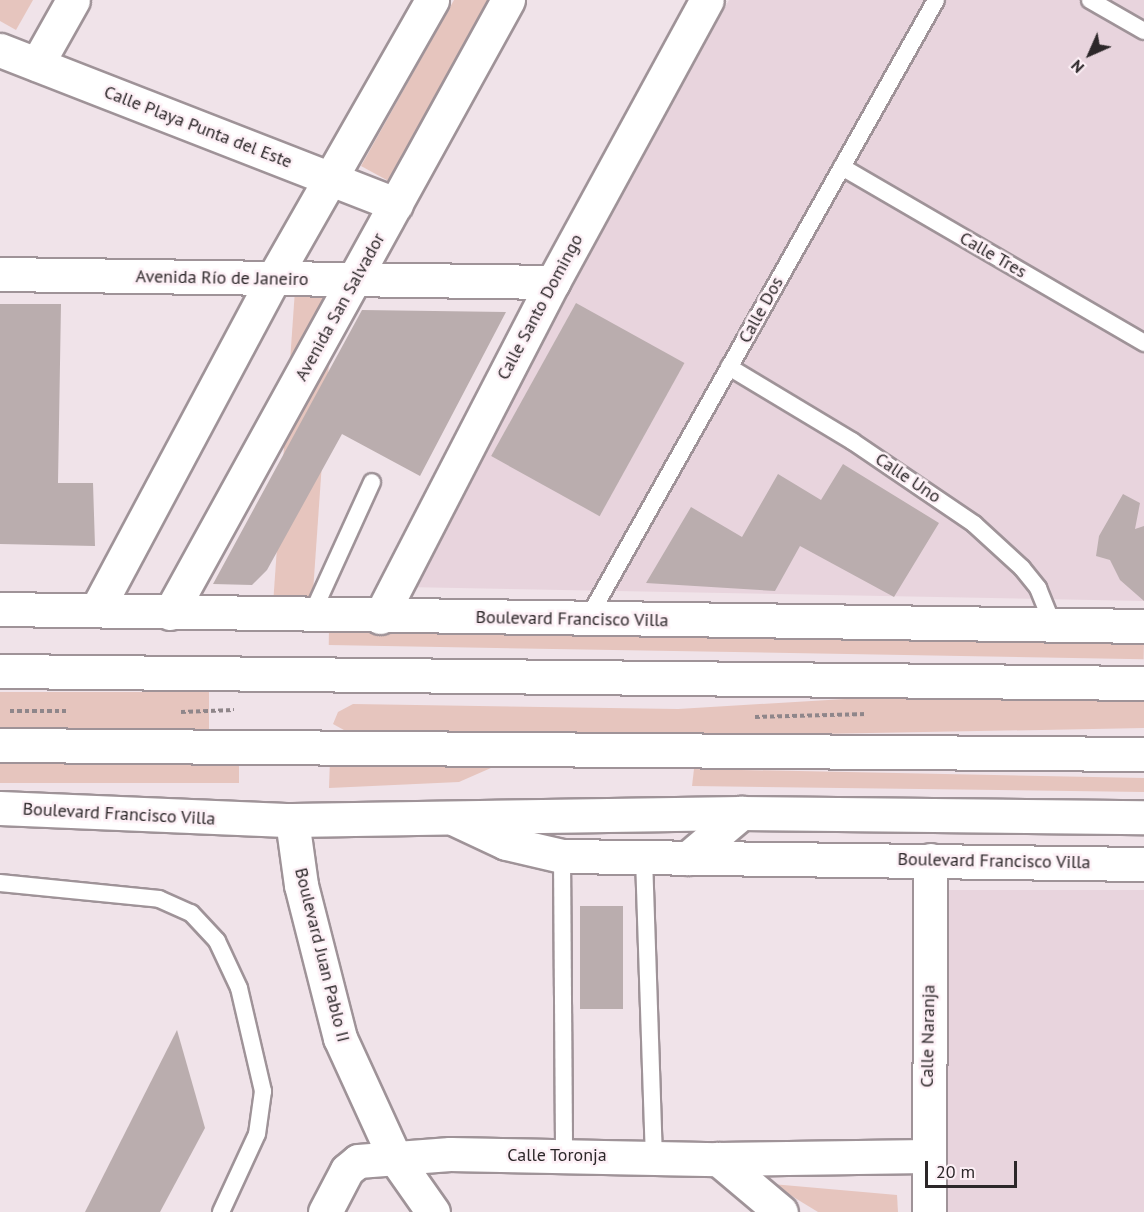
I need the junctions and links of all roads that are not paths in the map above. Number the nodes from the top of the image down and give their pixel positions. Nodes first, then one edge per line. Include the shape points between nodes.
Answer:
1 (73, 0) edge
2 (432, 0) edge
3 (508, 0) edge
4 (707, 0) edge
5 (936, 0) edge
6 (1090, 0) edge
7 (1144, 31) edge
8 (0, 50) edge
9 (38, 64) junction
10 (842, 167) junction
11 (332, 180) junction
12 (396, 204) junction
13 (0, 274) edge
14 (273, 279) junction
15 (354, 282) junction
16 (553, 282) junction
17 (1144, 343) edge
18 (729, 367) junction
19 (372, 482) dead end
20 (0, 609) edge
21 (97, 609) junction
22 (170, 613) junction
23 (310, 616) junction
24 (380, 617) junction
25 (587, 620) junction
26 (1053, 625) junction
27 (1144, 627) edge
28 (0, 671) edge
29 (1144, 683) edge
30 (0, 745) edge
31 (1144, 754) edge
32 (0, 808) edge
33 (741, 813) junction
34 (1144, 817) edge
35 (455, 819) junction
36 (292, 820) junction
37 (562, 856) junction
38 (644, 858) junction
39 (688, 858) junction
40 (930, 860) junction
41 (1144, 864) edge
42 (0, 883) edge
43 (564, 1155) junction
44 (654, 1156) junction
45 (927, 1156) junction
46 (395, 1158) junction
47 (718, 1159) junction
48 (221, 1212) edge
49 (325, 1212) edge
50 (433, 1212) edge
51 (782, 1212) edge
52 (929, 1212) edge

1 - 9 street
2 - 11 street
3 - 12 street, Avenida San Salvador
4 - 16 street, Calle Santo Domingo
5 - 10 lane, Calle Dos
6 - 7 lane
8 - 9 street, Calle Playa Punta del Este
9 - 11 street, Calle Playa Punta del Este
10 - 17 lane, Calle Tres
10 - 18 lane, Calle Dos
11 - 12 street, Calle Playa Punta del Este
11 - 14 street
12 - 15 street, Avenida San Salvador
13 - 14 street, Avenida Río de Janeiro
14 - 15 street, Avenida Río de Janeiro
14 - 21 street
15 - 16 street, Avenida Río de Janeiro
15 - 22 street, Avenida San Salvador
16 - 24 street, Calle Santo Domingo
18 - 25 lane, Calle Dos
18 - 26 lane, Calle Uno via 852,441 974,524 1038,588
19 - 23 lane
20 - 21 street, Boulevard Francisco Villa
21 - 22 street, Boulevard Francisco Villa
22 - 23 street, Boulevard Francisco Villa
23 - 24 street, Boulevard Francisco Villa
24 - 25 street, Boulevard Francisco Villa
25 - 26 street, Boulevard Francisco Villa
26 - 27 street, Boulevard Francisco Villa
28 - 29 street
30 - 31 street
32 - 36 street, Boulevard Francisco Villa
33 - 34 street, Boulevard Francisco Villa
33 - 35 street, Boulevard Francisco Villa
33 - 39 street
35 - 36 street, Boulevard Francisco Villa
35 - 37 street, Boulevard Francisco Villa via 507,843
36 - 46 street, Boulevard Juan Pablo II via 301,885 340,1038
37 - 38 street, Boulevard Francisco Villa
37 - 43 lane
38 - 39 street, Boulevard Francisco Villa
38 - 44 lane
39 - 40 street, Boulevard Francisco Villa
40 - 41 street, Boulevard Francisco Villa
40 - 45 street, Calle Naranja
42 - 48 lane via 159,899 191,914 217,941 238,988 263,1090 257,1134
43 - 44 street, Calle Toronja
43 - 46 street, Calle Toronja via 450,1154
44 - 47 street, Calle Toronja
45 - 47 street, Calle Toronja
45 - 52 street, Calle Naranja
46 - 49 street, Calle Toronja via 358,1161 346,1170
46 - 50 street, Boulevard Juan Pablo II
47 - 51 street

